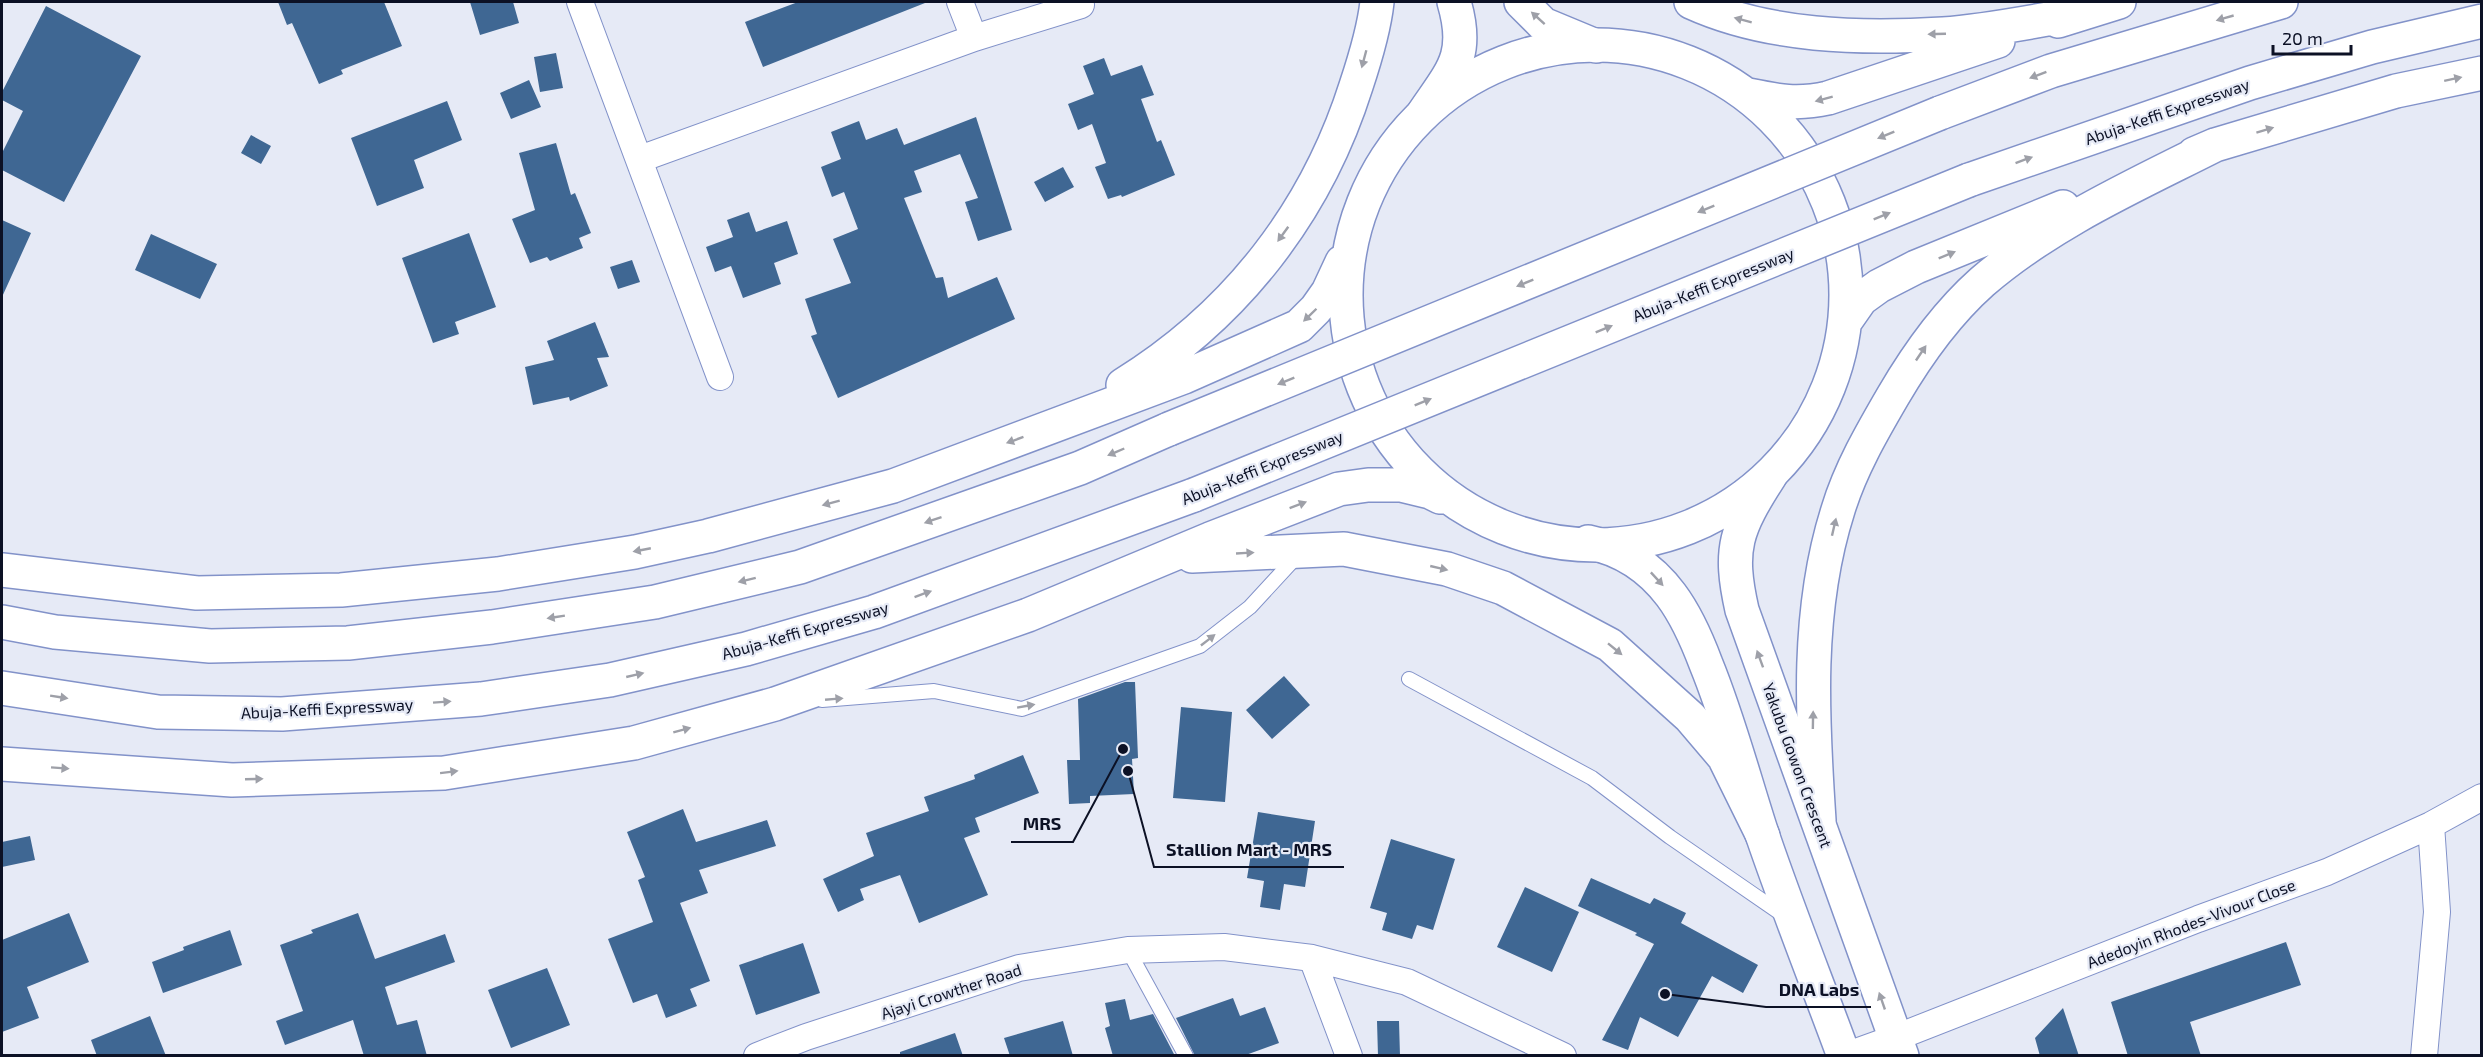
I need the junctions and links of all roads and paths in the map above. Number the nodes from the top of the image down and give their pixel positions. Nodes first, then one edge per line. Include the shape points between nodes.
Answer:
1 (580, 2) edge
2 (960, 2) edge
3 (1377, 2) edge
4 (1454, 2) edge
5 (1521, 2) edge
6 (1691, 2) edge
7 (2119, 2) edge
8 (2281, 2) edge
9 (1081, 4) dead end
10 (2078, 14) junction
11 (2481, 21) edge
12 (974, 38) junction
13 (1596, 46) junction
14 (2481, 72) edge
15 (1745, 94) junction
16 (1423, 114) junction
17 (2216, 145) junction
18 (640, 159) junction
19 (1349, 247) junction
20 (1847, 319) junction
21 (720, 377) dead end
22 (1063, 423) junction
23 (1770, 476) junction
24 (1462, 508) junction
25 (1588, 543) junction
26 (1303, 551) junction
27 (1166, 558) junction
28 (2, 570) edge
29 (2, 622) edge
30 (1409, 679) dead end
31 (2, 688) edge
32 (775, 704) junction
33 (2, 764) edge
34 (2481, 797) edge
35 (1819, 820) junction
36 (2431, 825) junction
37 (1763, 836) junction
38 (1795, 924) junction
39 (1128, 950) junction
40 (1312, 958) junction
41 (809, 1046) edge
42 (1898, 1047) edge
43 (757, 1056) edge
44 (1186, 1056) edge
45 (1349, 1056) edge
46 (1563, 1056) edge
47 (1844, 1056) edge
48 (2424, 1056) edge

1 - 18 street
2 - 12 street
3 -> 22 main road via 1343,128 1320,176 1262,264 1236,295 1160,362
4 - 16 main road via 1461,38 1459,56
13 -> 5 main road via 1543,24
10 -> 6 main road via 1944,34 1862,35 1802,31 1752,22
7 - 10 main road
8 -> 29 main road, bridge via 2051,71 1940,113 1080,468 800,567 655,602 492,627 348,643 210,646 54,632
9 - 12 street
10 -> 15 main road via 1828,99 1787,104
31 -> 11 main road, Abuja-Keffi Expressway, bridge via 158,712 282,714 481,699 610,680 746,649 874,612 1194,495 1969,180 2250,83 2372,47
12 - 18 street
13 - 15 main road via 1636,48 1674,58
13 - 16 main road via 1521,57 1485,71 1452,90
17 -> 14 main road via 2396,91
15 - 20 main road via 1778,122 1805,156 1826,193 1840,234 1847,276
16 - 19 main road via 1376,175 1359,210
20 -> 17 main road via 1861,299 1916,267
35 -> 17 main road via 1813,726 1815,628 1823,575 1838,510 1866,443 1900,384 1933,335 1981,283 2074,216
18 - 21 street
19 -> 22 main road via 1328,292 1299,326 1184,377
19 - 24 main road via 1347,333 1357,375 1374,415 1398,451 1427,482
20 - 23 main road via 1839,361 1824,400 1803,437
22 -> 28 main road via 893,486 708,536 498,574 341,590 197,593
23 - 25 main road via 1724,511 1694,526 1629,544
35 -> 23 main road, Yakubu Gowon Crescent via 1742,610 1736,582 1734,553 1740,528
24 - 25 main road via 1526,533
27 -> 24 main road via 1339,489 1401,485 1430,492
25 -> 37 main road via 1606,546 1638,562 1655,575 1672,597 1694,635 1718,694
27 -> 26 main road
32 -> 26 lane via 934,691 1022,709 1200,646 1250,607
26 -> 37 main road via 1344,549 1447,569 1503,588 1610,645 1710,738 1724,757
27 - 32 main road via 1028,615
30 - 38 lane via 1592,778
33 -> 32 main road via 232,780 444,773 634,743
34 - 36 street, Adedoyin Rhodes-Vivour Close
42 -> 35 main road, Yakubu Gowon Crescent
36 - 42 street, Adedoyin Rhodes-Vivour Close via 2327,872 2198,919
36 - 48 street via 2437,912
37 - 38 main road
38 - 47 main road
39 - 40 street, Ajayi Crowther Road via 1224,947
39 - 41 street, Ajayi Crowther Road via 1019,968
39 - 44 lane
40 - 45 street
40 - 46 street, Ajayi Crowther Road via 1407,982
41 - 43 street, Ajayi Crowther Road
42 - 47 street, Adedoyin Rhodes-Vivour Close

